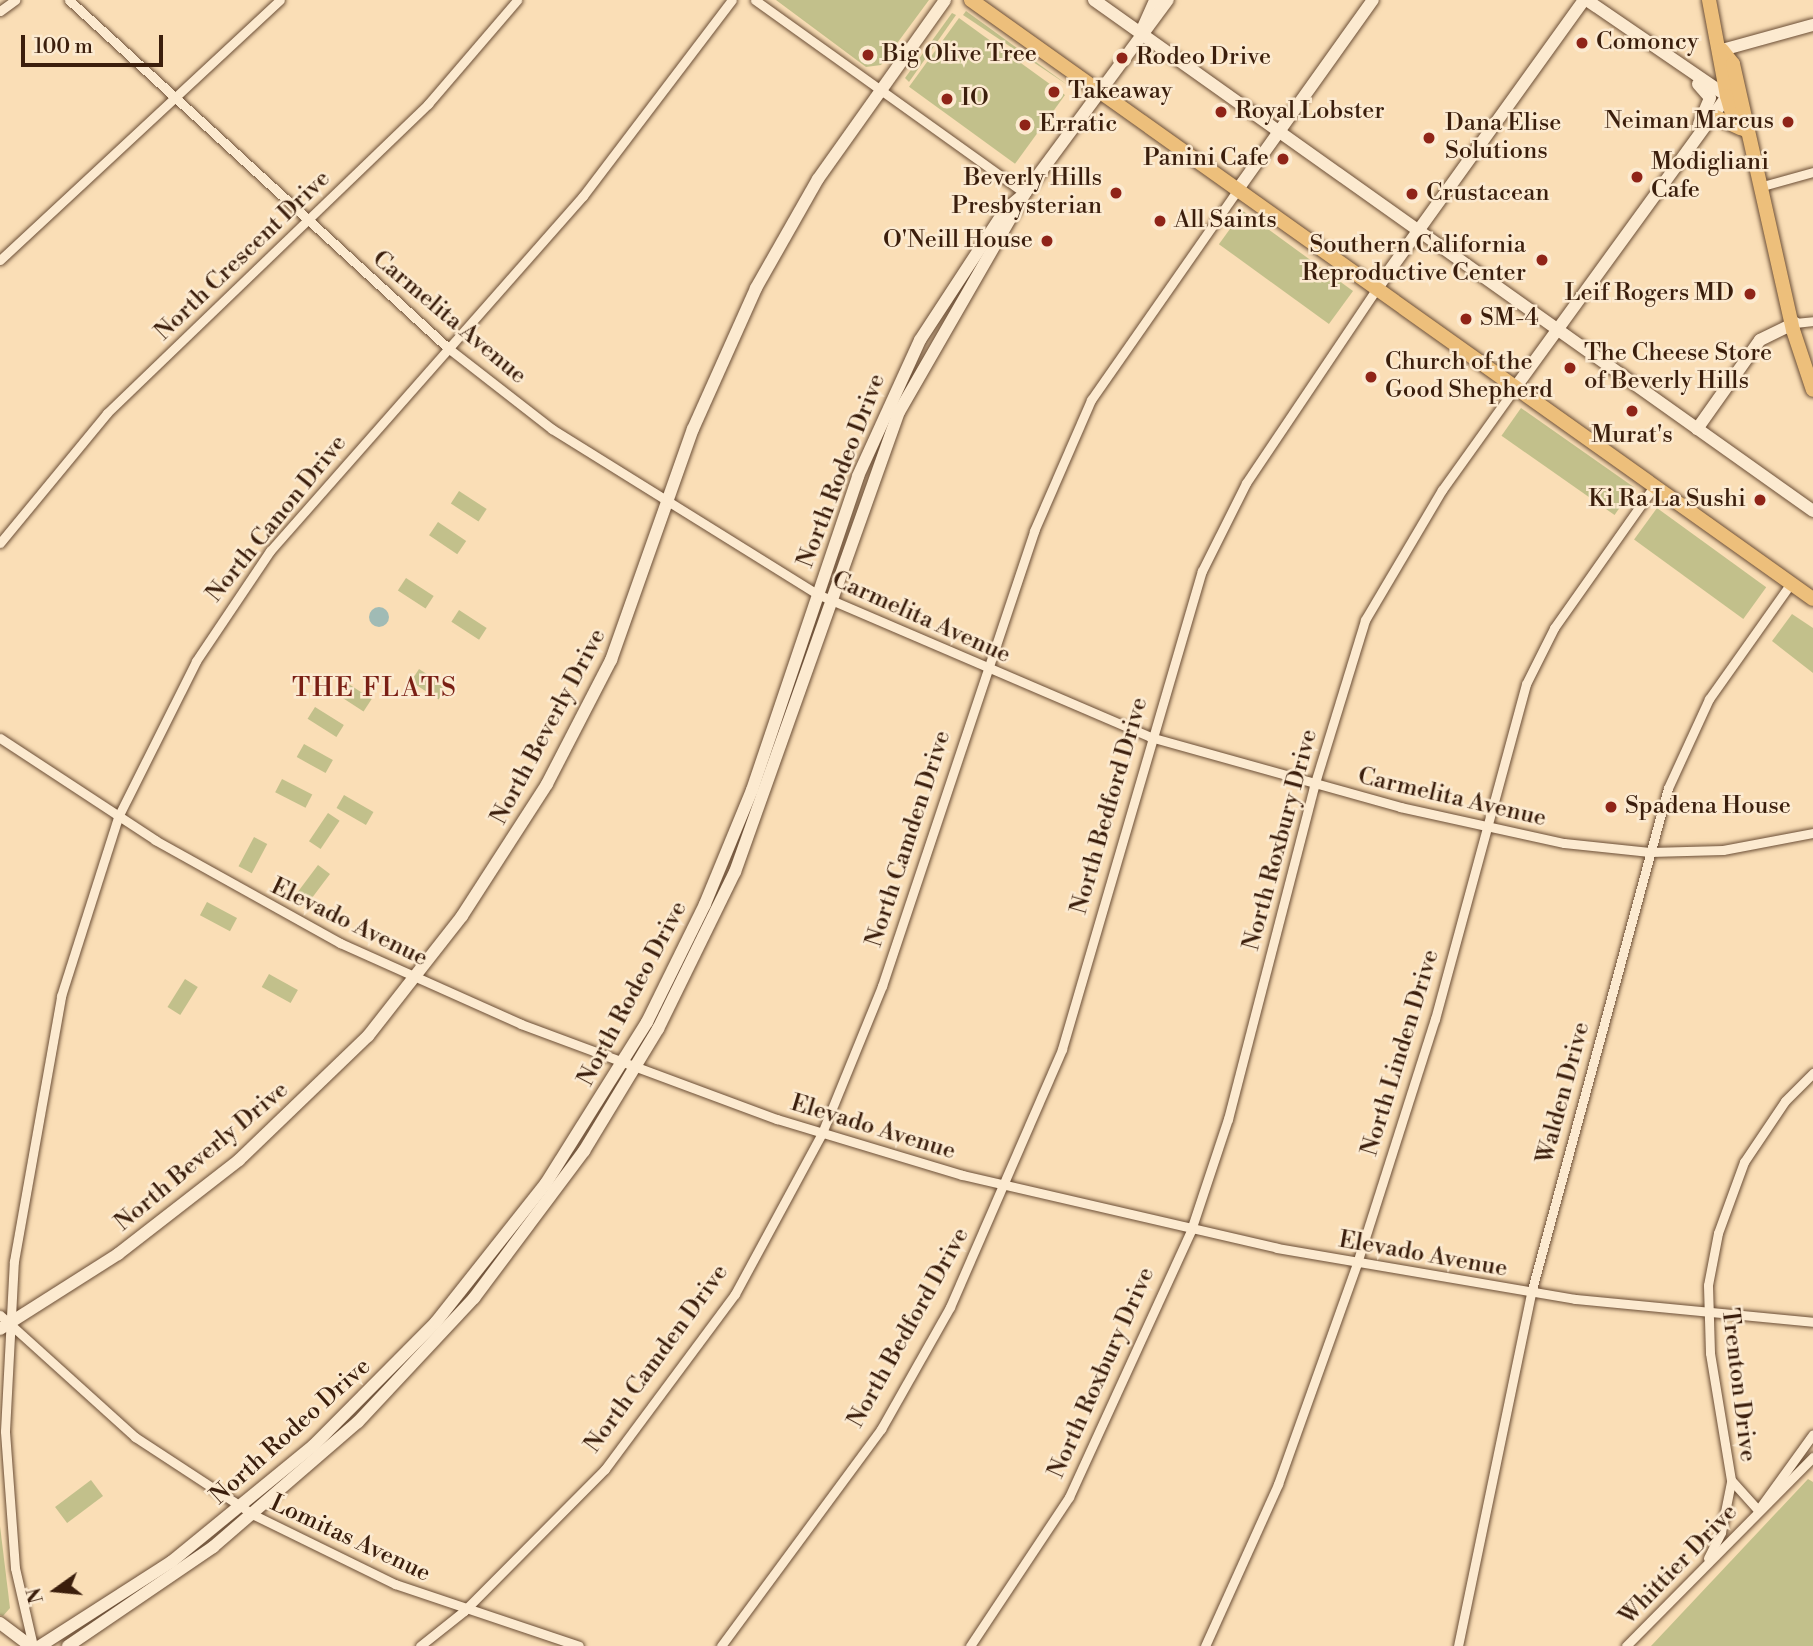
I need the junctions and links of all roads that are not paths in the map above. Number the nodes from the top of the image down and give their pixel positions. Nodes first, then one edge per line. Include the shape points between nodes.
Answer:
1 (15, 0) edge
2 (69, 0) edge
3 (280, 0) edge
4 (517, 0) edge
5 (732, 0) edge
6 (755, 0) edge
7 (945, 0) edge
8 (971, 0) edge
9 (1094, 0) edge
10 (1156, 0) edge
11 (1168, 0) edge
12 (1373, 0) edge
13 (1585, 0) edge
14 (1709, 0) edge
15 (0, 11) edge
16 (1813, 25) edge
17 (1141, 32) junction
18 (1655, 48) junction
19 (1722, 50) junction
20 (881, 90) junction
21 (1099, 90) junction
22 (1727, 96) junction
23 (174, 98) junction
24 (1714, 116) junction
25 (1745, 130) junction
26 (1280, 132) junction
27 (1693, 145) junction
28 (1813, 172) edge
29 (1759, 187) junction
30 (1238, 189) junction
31 (1025, 193) junction
32 (308, 221) junction
33 (1419, 230) junction
34 (0, 260) edge
35 (1377, 288) junction
36 (1813, 321) edge
37 (1795, 323) junction
38 (1558, 330) junction
39 (448, 348) junction
40 (1516, 388) junction
41 (1813, 390) edge
42 (1697, 429) junction
43 (1654, 486) junction
44 (666, 501) junction
45 (1813, 511) edge
46 (0, 543) edge
47 (1791, 583) junction
48 (823, 596) junction
49 (1813, 599) edge
50 (988, 669) junction
51 (1150, 737) junction
52 (0, 738) edge
53 (1314, 786) junction
54 (118, 817) junction
55 (1485, 824) junction
56 (1813, 833) edge
57 (1650, 852) junction
58 (416, 978) junction
59 (622, 1064) junction
60 (636, 1069) junction
61 (1813, 1073) edge
62 (822, 1133) junction
63 (1007, 1186) junction
64 (1191, 1230) junction
65 (1357, 1263) junction
66 (1531, 1293) junction
67 (1709, 1314) junction
68 (1813, 1322) edge
69 (3, 1323) edge
70 (1813, 1434) edge
71 (1813, 1457) edge
72 (1731, 1480) junction
73 (241, 1507) junction
74 (1758, 1510) junction
75 (254, 1515) junction
76 (1703, 1568) junction
77 (464, 1611) junction
78 (0, 1623) edge
79 (31, 1646) edge
80 (40, 1646) edge
81 (68, 1646) edge
82 (420, 1646) edge
83 (579, 1646) edge
84 (720, 1646) edge
85 (970, 1646) edge
86 (1205, 1646) edge
87 (1458, 1646) edge
88 (1626, 1646) edge

1 - 15 street
2 - 23 street, Carmelita Avenue
3 - 23 street
4 - 32 street, North Crescent Drive via 428,104
5 - 39 street, North Canon Drive via 583,196
6 - 20 street
7 - 20 street, North Beverly Drive
8 - 21 main road
9 - 17 street
10 - 17 street, North Rodeo Drive
11 - 17 street, North Rodeo Drive
12 - 26 street, North Camden Drive
13 - 18 street
13 - 33 street, North Bedford Drive
14 - 19 main road
16 - 19 street
17 - 21 street, North Rodeo Drive
17 - 26 street
18 - 22 street
18 - 27 street via 1710,98
19 - 22 main road
19 - 25 main road via 1733,64
20 - 31 street
20 - 44 street, North Beverly Drive via 818,179 756,288
21 - 30 main road
21 - 31 street, North Rodeo Drive
22 - 24 street, North Roxbury Drive
22 - 25 main road via 1734,121
23 - 32 street, Carmelita Avenue
23 - 34 street
24 - 25 main road
24 - 27 street, North Roxbury Drive
25 - 29 main road
26 - 30 street, North Camden Drive
26 - 33 street
27 - 38 street, North Roxbury Drive
28 - 29 street
29 - 37 main road
30 - 35 main road
30 - 50 street, North Camden Drive via 1091,400 1034,531
31 - 48 street, North Rodeo Drive via 899,412
32 - 39 street, Carmelita Avenue
32 - 46 street, North Crescent Drive via 107,413
33 - 35 street, North Bedford Drive
33 - 38 street
35 - 40 main road
35 - 51 street, North Bedford Drive via 1240,496 1202,571
36 - 37 street
37 - 41 main road
37 - 42 street via 1760,340
38 - 40 street, North Roxbury Drive
38 - 42 street
39 - 44 street, Carmelita Avenue via 551,429
39 - 54 street, North Canon Drive via 243,587 174,698
40 - 43 main road
40 - 53 street, North Roxbury Drive via 1442,490 1364,620
42 - 45 street
43 - 47 main road
43 - 55 street, North Linden Drive via 1540,654 1514,714
44 - 48 street, Carmelita Avenue
44 - 58 street, North Beverly Drive via 638,594 585,713 508,850
47 - 49 main road
47 - 57 street, Walden Drive via 1692,728
48 - 50 street, Carmelita Avenue
48 - 59 street, North Rodeo Drive via 727,854
48 - 60 street, North Rodeo Drive via 735,872
50 - 51 street, Carmelita Avenue
50 - 62 street, North Camden Drive via 882,986
51 - 53 street, Carmelita Avenue
51 - 63 street, North Bedford Drive via 1062,1049
52 - 54 street, Elevado Avenue
53 - 55 street, Carmelita Avenue
53 - 64 street, North Roxbury Drive via 1246,1055
54 - 58 street, Elevado Avenue via 261,902
54 - 69 street, North Canon Drive via 73,950 43,1072
55 - 57 street, Carmelita Avenue via 1564,844
55 - 65 street, North Linden Drive via 1435,1019
56 - 57 street, Carmelita Avenue via 1723,850
57 - 66 street, Walden Drive
58 - 59 street, Elevado Avenue
58 - 69 street, North Beverly Drive via 368,1036 239,1160 162,1223
59 - 60 street, Elevado Avenue
59 - 73 street, North Rodeo Drive via 546,1183 436,1322 314,1445
60 - 62 street, Elevado Avenue
60 - 75 street, North Rodeo Drive via 557,1191 446,1331
61 - 67 street, Trenton Drive via 1769,1121 1732,1186 1713,1258
62 - 63 street, Elevado Avenue
62 - 77 street, North Camden Drive via 735,1294 605,1469
63 - 64 street, Elevado Avenue
63 - 84 street, North Bedford Drive via 881,1429
64 - 65 street, Elevado Avenue
64 - 85 street, North Roxbury Drive via 1069,1497
65 - 66 street, Elevado Avenue
65 - 86 street, North Linden Drive via 1273,1497
66 - 67 street, Elevado Avenue
66 - 87 street, Walden Drive
67 - 68 street, Elevado Avenue
67 - 72 street, Trenton Drive
69 - 73 street, Lomitas Avenue via 135,1437
69 - 79 street, North Canon Drive via 10,1521 23,1622
70 - 74 street, Whittier Drive
71 - 74 street, Whittier Drive via 1782,1495
72 - 74 street, Trenton Drive
72 - 76 street via 1721,1532
73 - 75 street, Lomitas Avenue
73 - 80 street, North Rodeo Drive via 133,1589
74 - 76 street, Whittier Drive
75 - 77 street, Lomitas Avenue via 357,1567
75 - 81 street, North Rodeo Drive
76 - 88 street, Whittier Drive
77 - 82 street, North Camden Drive
77 - 83 street, Lomitas Avenue
78 - 79 street

